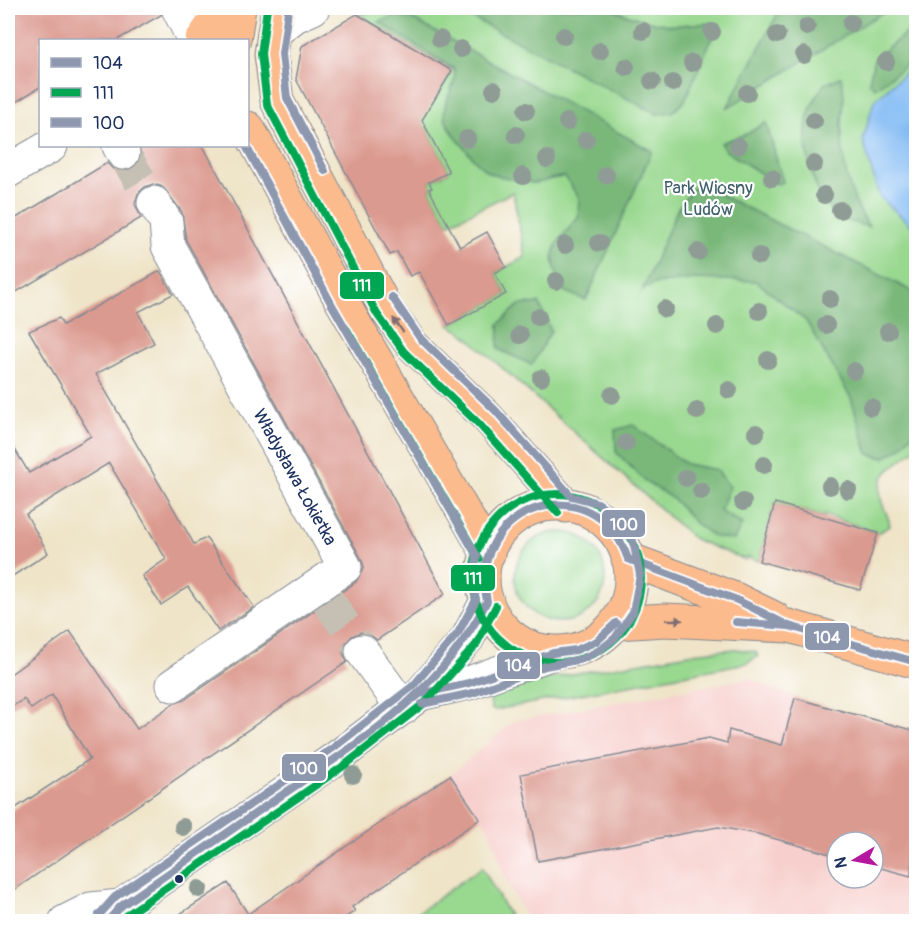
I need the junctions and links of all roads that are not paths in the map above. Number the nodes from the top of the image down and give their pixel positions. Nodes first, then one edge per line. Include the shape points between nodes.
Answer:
1 (178, 8) edge
2 (225, 8) edge
3 (239, 8) edge
4 (313, 8) edge
5 (276, 20) edge
6 (194, 39) edge
7 (203, 39) edge
8 (234, 39) edge
9 (249, 130) edge
10 (49, 147) edge
11 (8, 171) edge
12 (154, 203) tunnel mouth
13 (566, 506) junction
14 (488, 554) junction
15 (628, 559) junction
16 (487, 602) junction
17 (616, 623) junction
18 (789, 626) junction
19 (362, 651) tunnel mouth
20 (553, 652) junction
21 (916, 662) edge
22 (173, 685) dead end
23 (411, 701) junction
24 (114, 914) edge
25 (65, 921) edge

1 - 6 street
2 - 7 main road
3 - 8 main road
4 - 5 street
13 -> 5 main road via 487,417 406,336 386,309 277,102 271,54
9 - 14 main road via 341,300
10 - 11 street
12 - 22 street, Władysława Łokietka via 165,222 168,246 345,567 322,592
13 - 14 main road via 528,511 510,522
13 - 15 main road via 582,506 610,524
14 - 16 main road via 483,584
15 - 17 main road via 630,592
15 - 18 main road via 737,600
16 - 20 main road via 512,637 538,650
16 - 23 street via 467,639
17 -> 18 main road via 675,620
17 - 20 main road via 597,641 576,650
18 - 21 main road
19 - 23 street
20 - 23 street
23 - 24 street
24 - 25 street via 91,909

